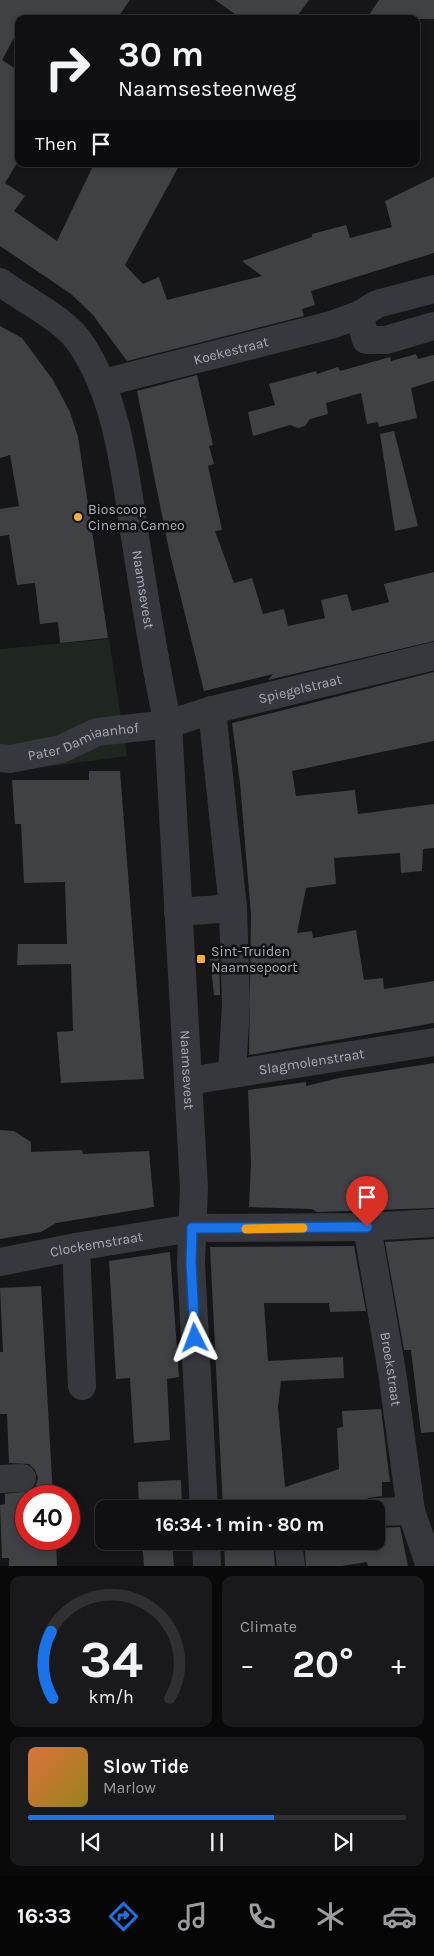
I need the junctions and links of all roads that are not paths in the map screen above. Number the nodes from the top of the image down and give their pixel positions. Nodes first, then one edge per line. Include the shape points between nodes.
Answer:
1 (0, 282) edge
2 (434, 289) edge
3 (0, 292) edge
4 (25, 301) junction
5 (359, 315) junction
6 (434, 326) edge
7 (103, 383) junction
8 (434, 656) edge
9 (212, 710) junction
10 (168, 724) junction
11 (0, 758) edge
12 (233, 908) junction
13 (178, 912) junction
14 (434, 1042) edge
15 (232, 1074) junction
16 (188, 1081) junction
17 (434, 1223) edge
18 (367, 1227) junction
19 (192, 1228) junction
20 (76, 1247) junction
21 (0, 1262) edge
22 (82, 1386) dead end
23 (204, 1500) edge
24 (411, 1511) junction
25 (385, 1512) edge
26 (206, 1550) edge
27 (289, 1550) edge
28 (207, 1566) edge
29 (291, 1566) edge
30 (430, 1566) edge

1 - 4 street, Naamsevest
2 - 5 street, Koekestraat via 377,304
3 - 4 street, Naamsevest
4 - 7 street, Naamsevest via 56,319 80,343
5 - 6 street via 366,340 386,340
5 - 7 street, Koekestraat
7 - 10 street, Naamsevest via 115,427 156,671
8 - 9 street, Spiegelstraat
9 - 10 street, Spiegelstraat
9 - 12 street
10 - 11 street, Pater Damiaanhof via 97,732 62,749
10 - 13 street, Naamsevest
12 - 13 street
12 - 15 street via 236,1004
13 - 16 street, Naamsevest
14 - 15 street, Slagmolenstraat
15 - 16 street, Slagmolenstraat
16 - 19 street, Naamsevest via 194,1188
17 - 18 street, Clockemstraat
18 - 19 street, Clockemstraat
18 - 24 street, Broekstraat via 392,1372
19 - 20 street, Clockemstraat
19 - 23 street, Naamsevest
20 - 21 street, Clockemstraat
20 - 22 street
24 - 25 street
24 - 30 street, Broekstraat
26 - 28 street
27 - 29 street

